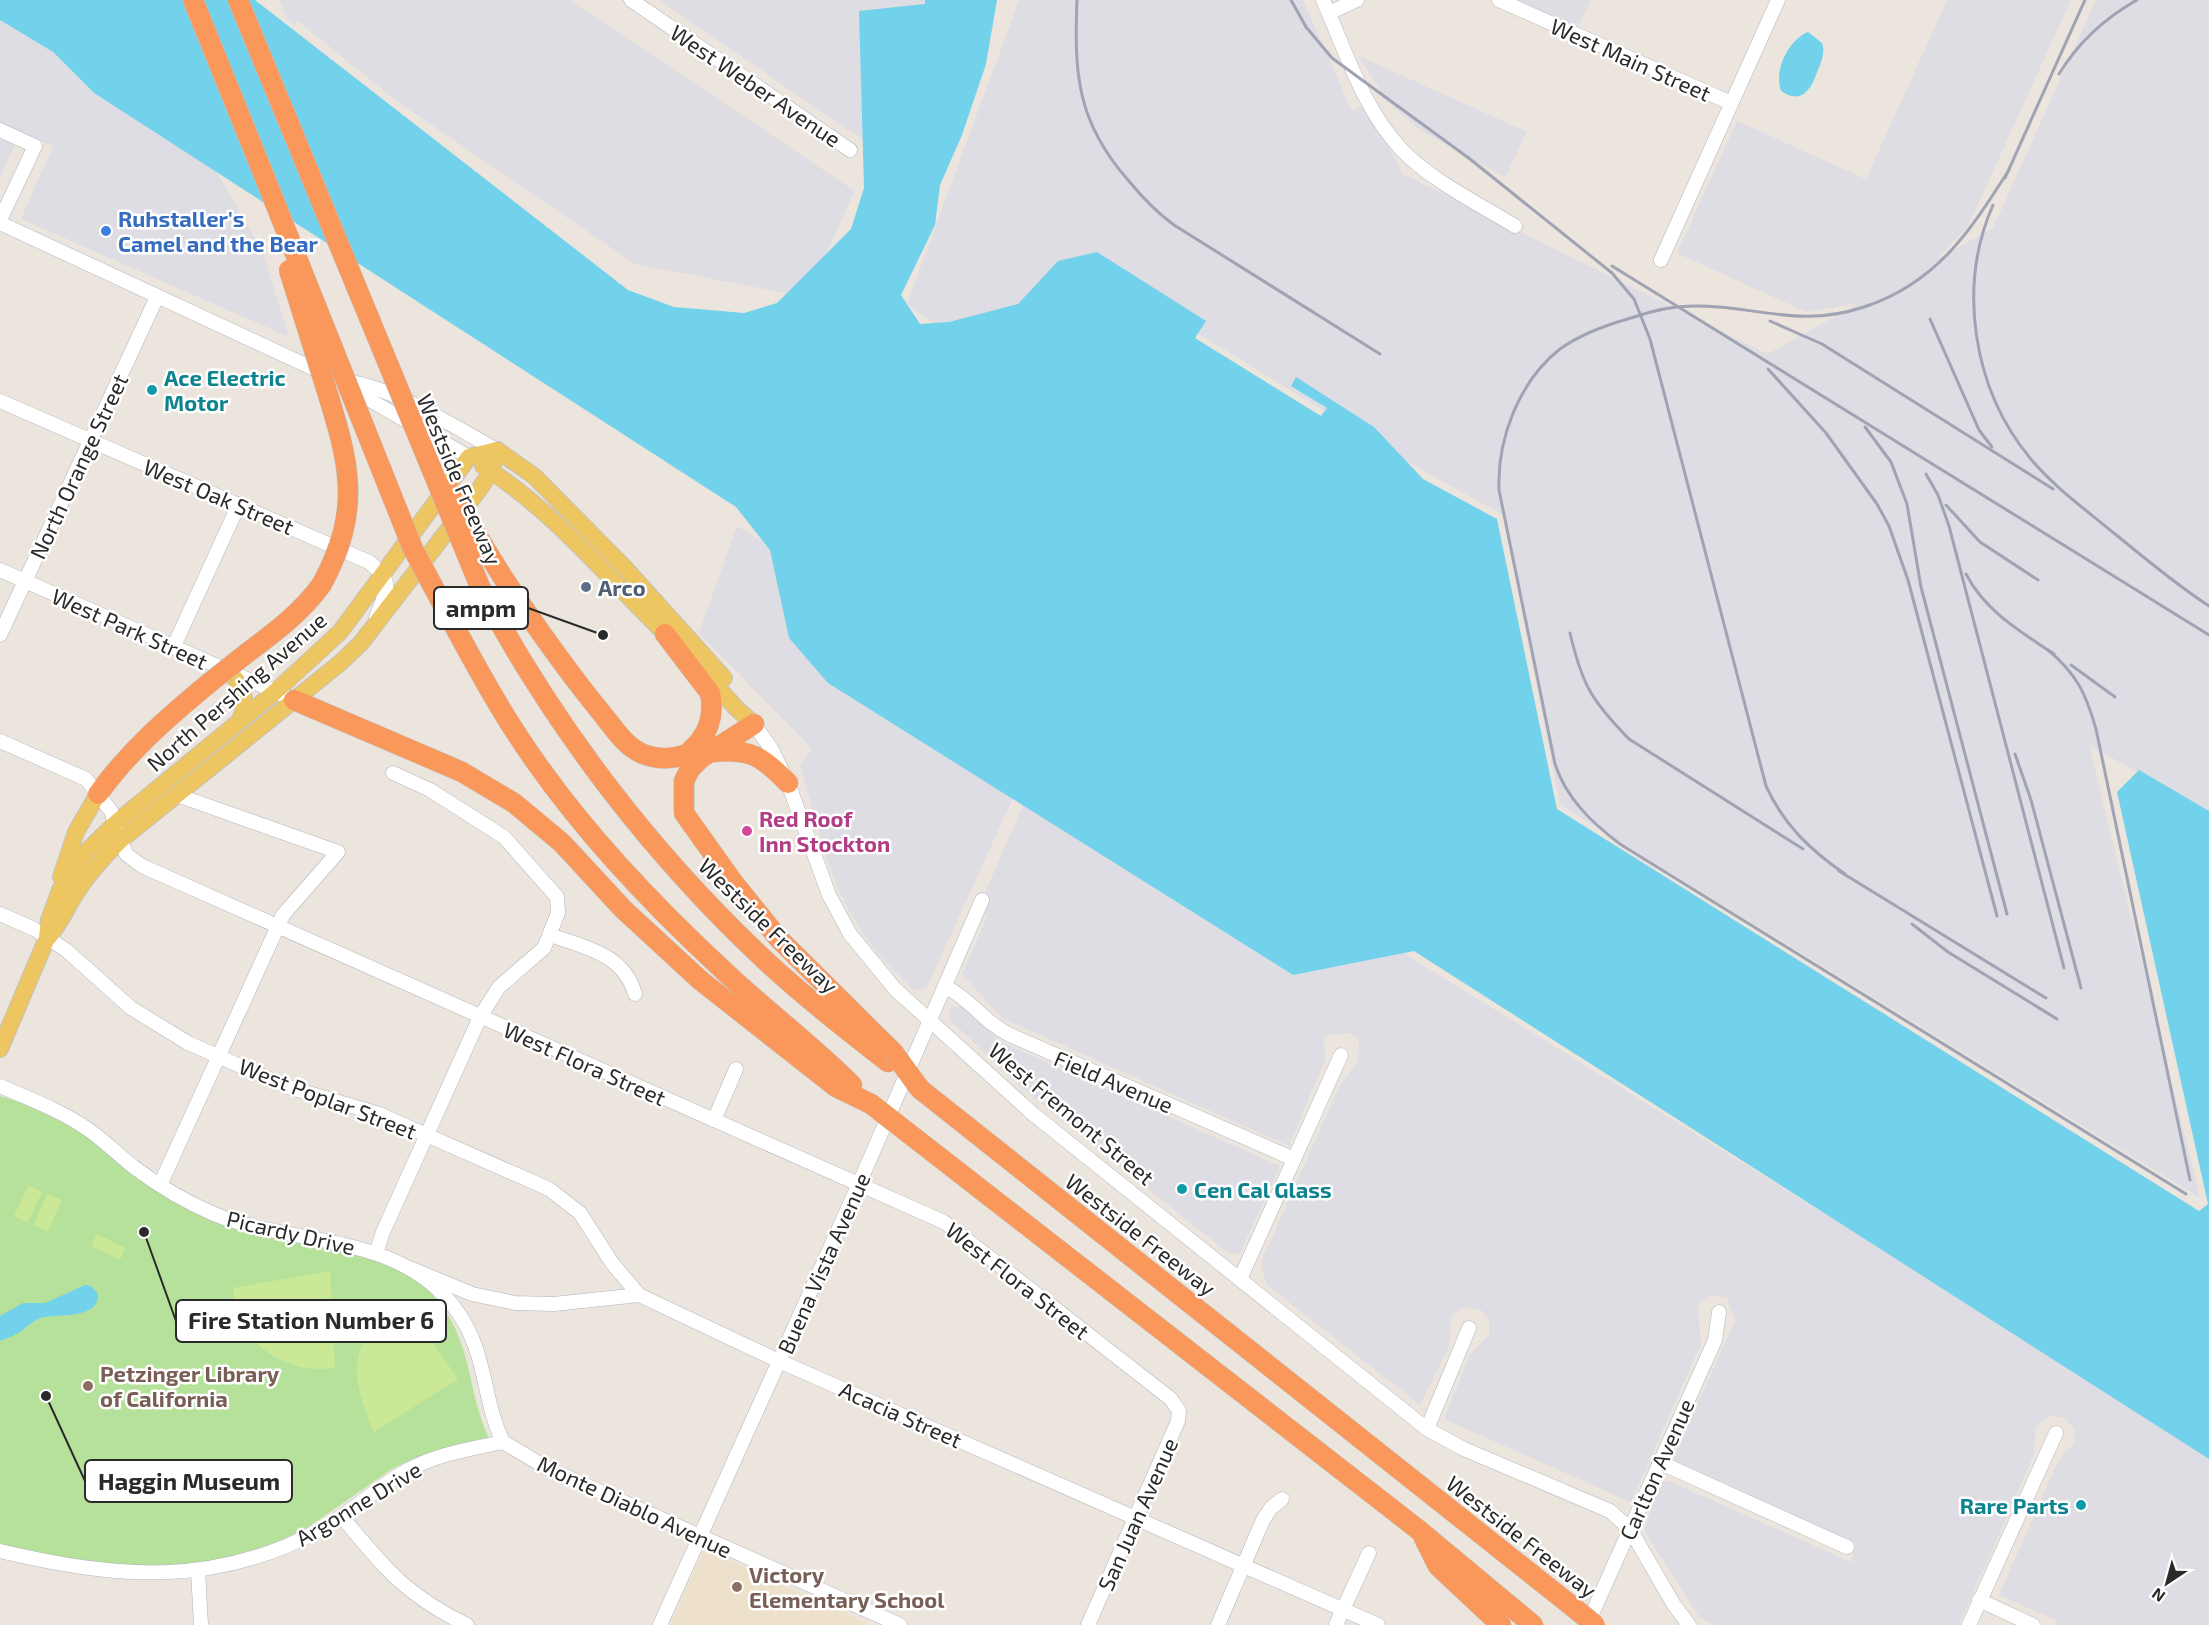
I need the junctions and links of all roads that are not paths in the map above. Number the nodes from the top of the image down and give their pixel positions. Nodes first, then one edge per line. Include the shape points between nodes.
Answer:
1 (193, 0) edge
2 (238, 0) edge
3 (632, 0) edge
4 (1357, 0) edge
5 (1499, 0) edge
6 (1778, 0) edge
7 (1326, 7) edge
8 (1731, 103) junction
9 (0, 130) edge
10 (850, 150) dead end
11 (265, 178) junction
12 (0, 222) edge
13 (1515, 226) dead end
14 (1661, 261) dead end
15 (157, 297) junction
16 (340, 381) junction
17 (0, 401) edge
18 (418, 440) junction
19 (90, 441) junction
20 (497, 450) junction
21 (469, 457) junction
22 (491, 471) junction
23 (239, 504) junction
24 (0, 570) edge
25 (384, 574) junction
26 (24, 581) junction
27 (638, 606) junction
28 (663, 610) junction
29 (374, 627) junction
30 (665, 634) junction
31 (0, 635) edge
32 (173, 648) junction
33 (231, 674) junction
34 (275, 692) junction
35 (294, 700) junction
36 (751, 720) junction
37 (239, 722) junction
38 (222, 735) junction
39 (0, 741) edge
40 (713, 752) junction
41 (685, 756) junction
42 (393, 773) dead end
43 (788, 783) junction
44 (98, 794) junction
45 (177, 795) junction
46 (119, 831) junction
47 (60, 890) junction
48 (982, 900) dead end
49 (0, 914) edge
50 (277, 927) junction
51 (550, 935) junction
52 (47, 938) junction
53 (946, 987) junction
54 (635, 994) dead end
55 (480, 1017) junction
56 (930, 1021) junction
57 (0, 1049) edge
58 (1341, 1055) dead end
59 (218, 1057) junction
60 (890, 1057) junction
61 (736, 1069) dead end
62 (0, 1086) edge
63 (871, 1104) junction
64 (714, 1120) junction
65 (426, 1135) junction
66 (1294, 1159) junction
67 (858, 1184) junction
68 (160, 1185) junction
69 (376, 1253) junction
70 (412, 1269) junction
71 (1240, 1279) junction
72 (639, 1295) junction
73 (1719, 1312) dead end
74 (1469, 1328) dead end
75 (779, 1361) junction
76 (1175, 1403) joint
77 (1427, 1429) junction
78 (2056, 1433) dead end
79 (503, 1442) junction
80 (1659, 1462) junction
81 (1282, 1499) dead end
82 (342, 1517) junction
83 (1135, 1517) junction
84 (1630, 1529) junction
85 (1420, 1531) junction
86 (699, 1536) junction
87 (1847, 1547) dead end
88 (0, 1551) edge
89 (1369, 1552) dead end
90 (1244, 1566) junction
91 (198, 1570) junction
92 (1979, 1600) junction
93 (1343, 1610) junction
94 (201, 1625) edge
95 (467, 1625) edge
96 (660, 1625) edge
97 (900, 1625) edge
98 (1088, 1625) edge
99 (1218, 1625) edge
100 (1336, 1625) edge
101 (1378, 1625) edge
102 (1501, 1625) edge
103 (1533, 1625) edge
104 (1587, 1625) edge
105 (1595, 1625) edge
106 (1689, 1625) edge
107 (1969, 1625) edge
108 (2033, 1625) edge

1 - 11 highway
2 - 18 highway, Westside Freeway, bridge
3 - 10 street, West Weber Avenue
4 - 7 street
5 - 8 street, West Main Street
6 - 8 street
7 - 13 street via 1370,105 1391,138 1430,172
8 - 14 street
9 - 12 street via 35,146
11 - 44 highway, bridge via 345,452 349,484 337,556 322,584 287,624 150,732
11 - 63 highway, bridge via 413,549 489,689 535,761 579,818 674,924
12 - 15 street, West Fremont Street
15 - 16 street, West Fremont Street
15 - 19 street, North Orange Street
16 - 20 street, West Fremont Street via 357,381 380,390
16 - 21 street, West Fremont Street
17 - 19 street, West Oak Street
18 - 41 highway, bridge via 502,576 572,677 624,740 651,756
18 - 60 highway, Westside Freeway, bridge via 481,589 565,727 618,800 670,864 769,964
19 - 23 street, West Oak Street
19 - 26 street, North Orange Street
20 - 21 main road
20 - 22 main road, North Pershing Avenue
20 - 28 main road, West Fremont Street via 534,476
21 - 22 main road, West Fremont Street
21 - 25 main road, North Pershing Avenue
22 - 27 main road, West Fremont Street via 592,557
22 - 29 main road, North Pershing Avenue
23 - 25 street, West Oak Street via 369,562
23 - 32 street
24 - 26 street, West Park Street
25 - 29 street via 388,587
25 - 34 main road, North Pershing Avenue via 340,632
26 - 31 street, North Orange Street
26 - 32 street, West Park Street
27 - 28 main road
27 - 30 main road, West Fremont Street
28 - 36 main road, West Fremont Street via 744,700
29 - 35 main road, North Pershing Avenue via 340,663
30 - 36 main road, West Fremont Street
30 - 41 highway via 710,693 713,704 704,736
32 - 33 street, West Park Street
33 - 34 street, West Park Street
33 - 37 main road via 244,696
34 - 35 street, West Park Street
34 - 37 main road, North Pershing Avenue
35 - 45 main road, North Pershing Avenue
35 - 63 highway via 462,772 514,803 562,843 623,909 700,980 836,1087
36 - 40 highway
36 - 41 highway
36 - 43 street, West Fremont Street
37 - 38 main road, North Pershing Avenue
38 - 45 main road via 218,749 184,778
38 - 46 main road, North Pershing Avenue
39 - 44 street, West Flora Street via 86,779
40 - 43 highway via 750,753 767,762
40 - 60 highway via 701,758 684,781 682,805 689,822 779,939
42 - 51 street via 430,790 511,843 556,897 558,913
43 - 56 street, West Fremont Street via 829,895 850,934 895,989
44 - 46 street, West Flora Street
44 - 47 main road via 76,832 62,871
45 - 46 main road, North Pershing Avenue
45 - 50 street via 338,852
46 - 47 main road, North Pershing Avenue via 86,852
46 - 50 street, West Flora Street via 126,854 142,866
46 - 52 main road, North Pershing Avenue
47 - 52 main road, North Pershing Avenue
48 - 53 street, Buena Vista Avenue
49 - 52 street, West Poplar Street
50 - 55 street, West Flora Street
50 - 59 street
51 - 54 street via 608,956 627,976
51 - 55 street via 544,948 500,987
52 - 57 main road, North Pershing Avenue
52 - 59 street, West Poplar Street via 131,1008
53 - 56 street, Buena Vista Avenue
53 - 66 street, Field Avenue via 965,997 987,1021 1010,1035
55 - 64 street, West Flora Street
55 - 65 street
56 - 67 street, Buena Vista Avenue
56 - 71 street, West Fremont Street via 1033,1114
58 - 66 street
59 - 65 street, West Poplar Street via 288,1087 379,1114
59 - 68 street
60 - 105 highway, Westside Freeway, bridge via 922,1091
61 - 64 street
62 - 68 street, Picardy Drive via 84,1126
63 - 85 highway, bridge
64 - 67 street, West Flora Street
65 - 69 street
65 - 72 street, West Poplar Street via 561,1197 580,1213 612,1263
66 - 71 street
67 - 75 street, Buena Vista Avenue
67 - 76 street, West Flora Street via 954,1228
68 - 69 street, Picardy Drive via 215,1214 258,1229
69 - 70 street, Picardy Drive
70 - 72 street via 472,1294 515,1303 554,1304
70 - 79 street, Picardy Drive via 454,1306 468,1329 484,1371 492,1418
71 - 77 street, West Fremont Street
72 - 75 street, Acacia Street
73 - 80 street, Carlton Avenue via 1715,1340
74 - 77 street
75 - 83 street, Acacia Street
75 - 86 street, Buena Vista Avenue
76 - 83 street, San Juan Avenue via 1178,1421
77 - 84 street, West Fremont Street via 1464,1449 1610,1511
78 - 92 street
79 - 82 street, Argonne Drive via 428,1460
79 - 86 street, Monte Diablo Avenue via 547,1468
80 - 84 street, Carlton Avenue
80 - 87 street
81 - 90 street via 1263,1520
82 - 91 street, Argonne Drive via 265,1554
82 - 95 street via 394,1578 421,1600
83 - 90 street, Acacia Street
83 - 98 street, San Juan Avenue
84 - 104 street, Carlton Avenue
84 - 106 street, West Fremont Street
85 - 102 highway via 1438,1566
85 - 103 highway
86 - 96 street, Buena Vista Avenue
86 - 97 street, Monte Diablo Avenue
88 - 91 street, Argonne Drive via 108,1572 156,1574
89 - 93 street
90 - 93 street, Acacia Street
90 - 99 street
91 - 94 street
92 - 107 street
92 - 108 street
93 - 100 street
93 - 101 street, Acacia Street

